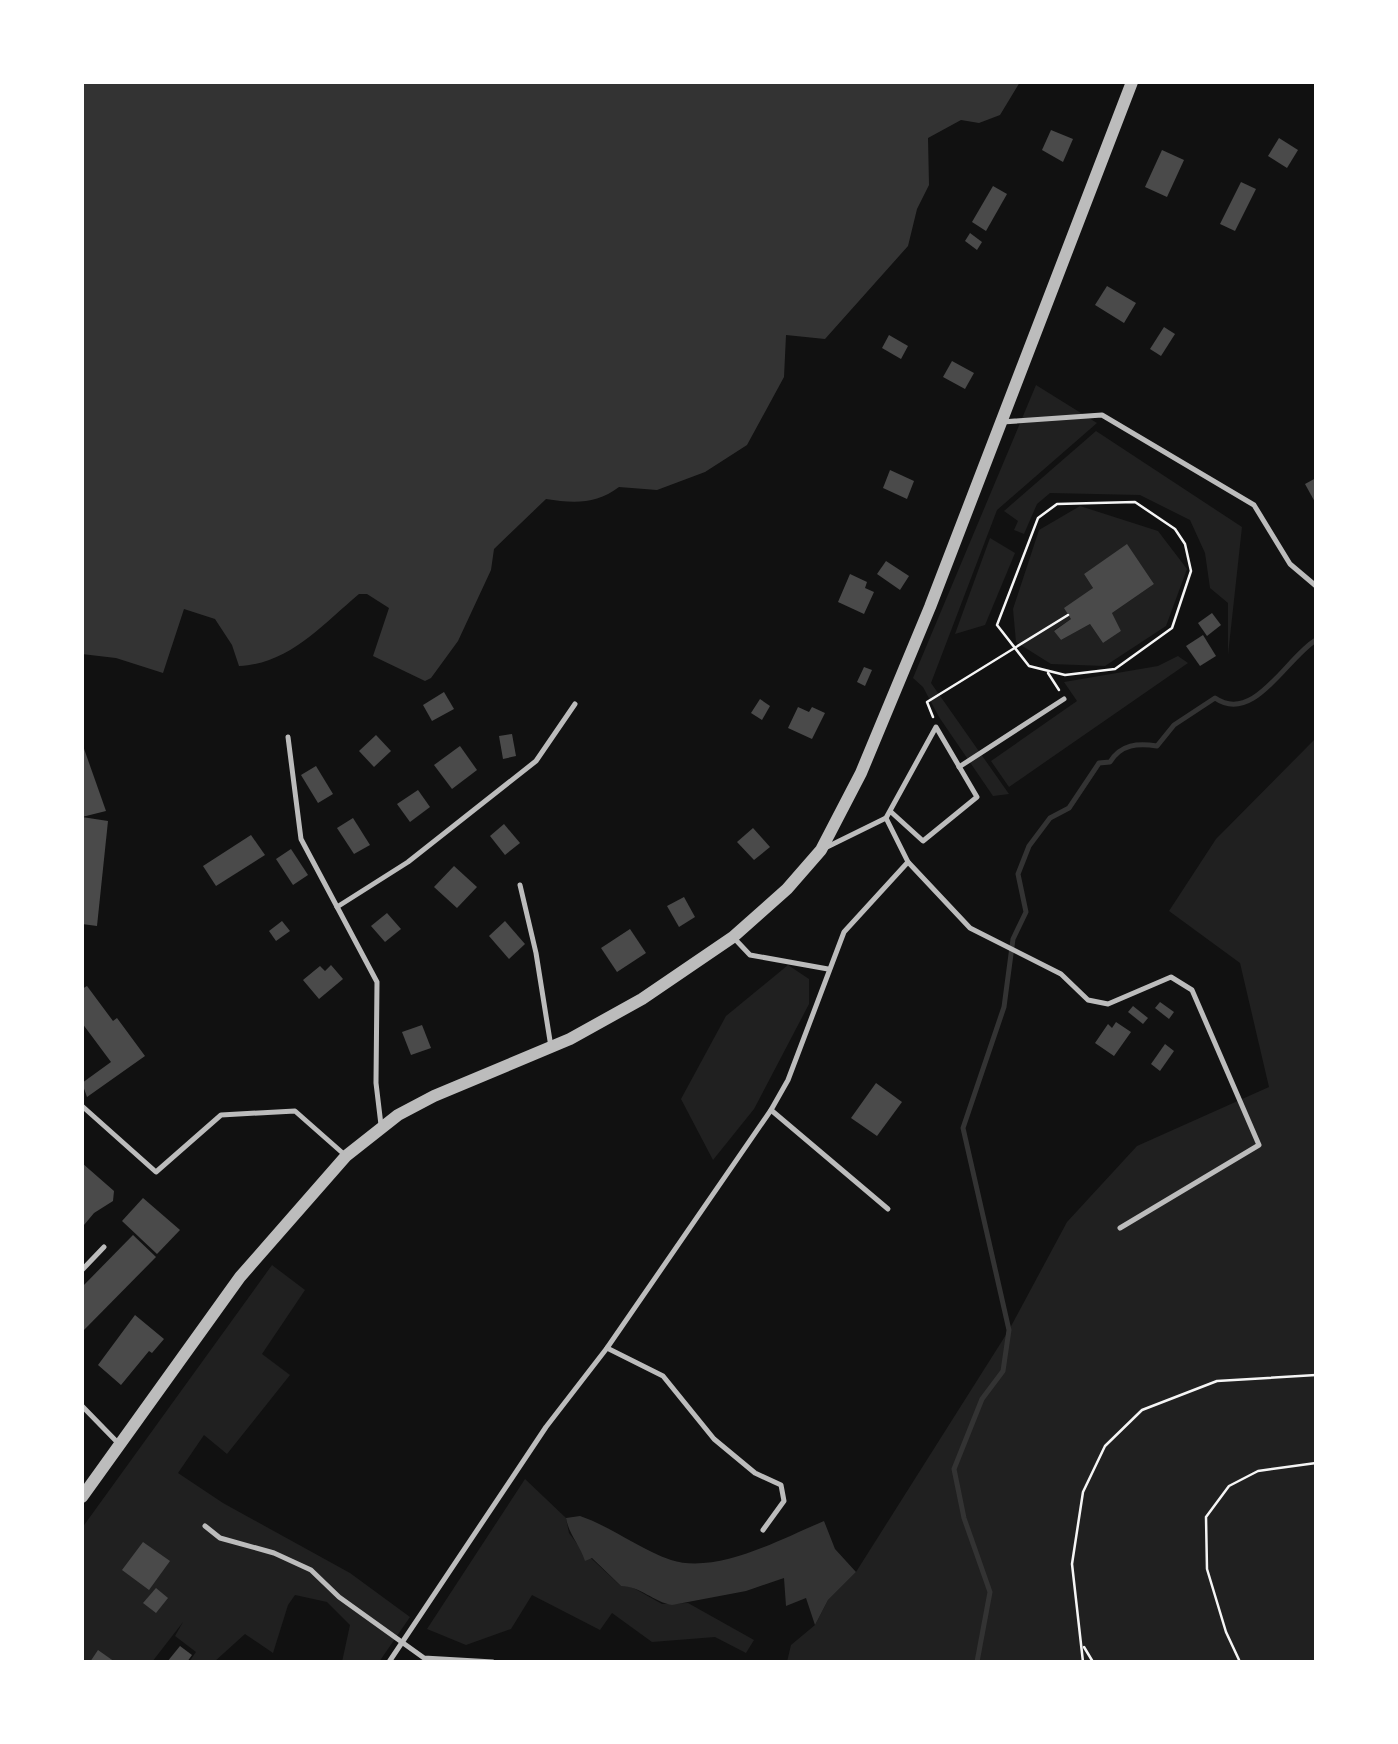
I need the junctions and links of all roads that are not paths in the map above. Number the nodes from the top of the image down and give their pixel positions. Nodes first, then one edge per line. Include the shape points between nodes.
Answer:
1 (1132, 82) edge
2 (998, 423) junction
3 (1316, 586) edge
4 (1065, 699) road end
5 (575, 704) dead end
6 (288, 737) dead end
7 (959, 767) junction
8 (890, 811) junction
9 (886, 818) junction
10 (821, 850) junction
11 (908, 862) junction
12 (520, 885) dead end
13 (337, 907) junction
14 (733, 937) junction
15 (828, 969) junction
16 (551, 1047) junction
17 (82, 1106) edge
18 (771, 1110) junction
19 (382, 1128) junction
20 (346, 1156) junction
21 (888, 1209) dead end
22 (1120, 1228) dead end
23 (104, 1247) dead end
24 (82, 1270) edge
25 (607, 1349) junction
26 (82, 1406) edge
27 (120, 1445) junction
28 (82, 1497) edge
29 (205, 1526) dead end
30 (763, 1530) dead end
31 (402, 1642) junction
32 (389, 1662) edge
33 (493, 1662) edge

1 - 2 street
2 - 3 lane via 1101,415 1254,505 1290,564
2 - 10 street via 930,607 861,773
4 - 7 lane
5 - 13 lane via 536,761 408,862
6 - 13 lane via 301,839
7 - 8 lane via 936,727
7 - 8 lane via 977,797 923,841
8 - 9 lane
9 - 10 lane
9 - 11 lane
10 - 14 street via 788,889
11 - 15 lane via 844,932
11 - 22 lane via 970,928 1061,974 1088,1000 1108,1004 1171,977 1192,990 1259,1145
12 - 16 lane
13 - 19 lane via 377,982 376,1083
14 - 15 lane via 750,955
14 - 16 street via 642,999
15 - 18 lane via 788,1080
16 - 19 street via 434,1096
17 - 20 lane via 156,1172 221,1115 295,1111
18 - 21 lane
18 - 25 lane
19 - 20 street
20 - 27 street via 240,1277
23 - 24 lane
25 - 30 lane via 663,1376 714,1439 755,1473 781,1485 784,1501
25 - 31 lane via 546,1427
26 - 27 lane
27 - 28 street
29 - 31 lane via 220,1538 274,1553 312,1570 339,1597
31 - 32 lane
31 - 33 lane via 424,1658

